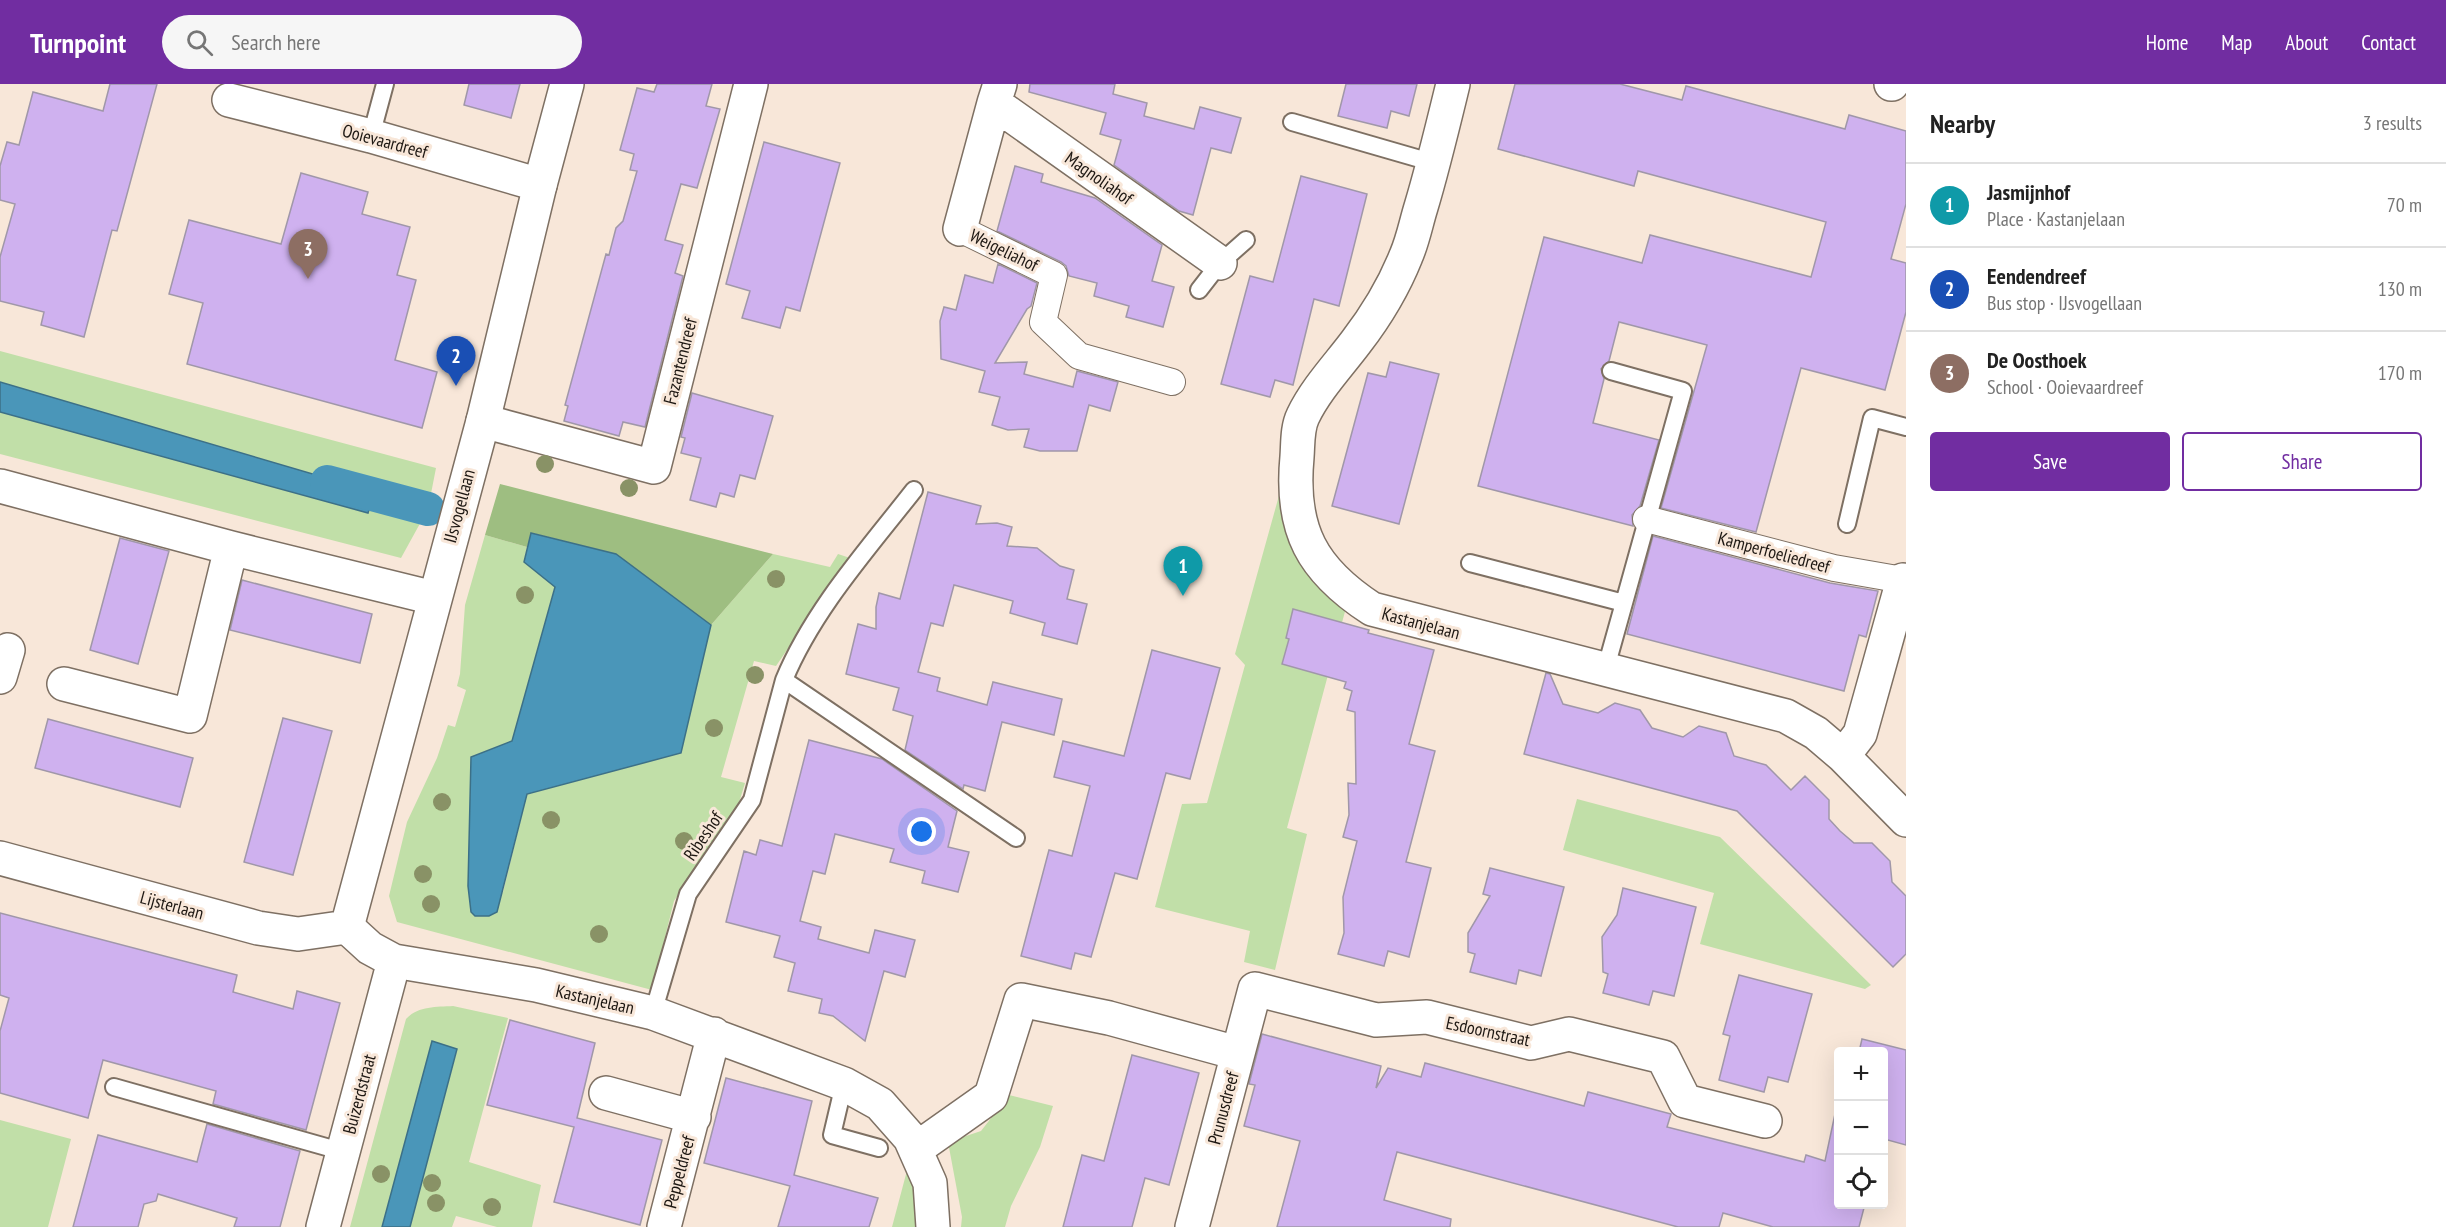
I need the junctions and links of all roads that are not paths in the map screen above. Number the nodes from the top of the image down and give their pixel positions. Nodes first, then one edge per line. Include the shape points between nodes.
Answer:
1 (385, 84) edge
2 (567, 84) edge
3 (751, 84) edge
4 (1453, 84) edge
5 (997, 94) edge
6 (230, 100) dead end
7 (1292, 122) dead end
8 (371, 136) junction
9 (1434, 163) junction
10 (540, 185) junction
11 (960, 229) joint
12 (1246, 240) dead end
13 (1220, 263) junction
14 (1199, 290) dead end
15 (1611, 371) dead end
16 (1172, 382) dead end
17 (483, 421) junction
18 (1906, 427) edge
19 (0, 486) edge
20 (914, 490) dead end
21 (1646, 519) junction
22 (1847, 524) dead end
23 (231, 548) junction
24 (1470, 563) dead end
25 (1905, 576) edge
26 (434, 598) junction
27 (1624, 603) junction
28 (1605, 671) junction
29 (784, 680) junction
30 (64, 684) dead end
31 (1843, 756) junction
32 (1906, 820) edge
33 (1016, 838) dead end
34 (0, 858) edge
35 (347, 927) junction
36 (394, 961) junction
37 (1255, 989) joint
38 (653, 1013) junction
39 (714, 1034) junction
40 (1237, 1053) junction
41 (844, 1084) junction
42 (114, 1087) dead end
43 (606, 1094) dead end
44 (694, 1117) junction
45 (1765, 1121) dead end
46 (879, 1148) dead end
47 (916, 1149) junction
48 (344, 1152) junction
49 (323, 1227) edge
50 (664, 1227) edge
51 (933, 1227) edge
52 (1192, 1227) edge

1 - 8 lane
2 - 10 street, IJsvogellaan
3 - 17 street, Fazantendreef via 654,467
4 - 9 street, Kastanjelaan
5 - 11 street, Weigeliahof
5 - 13 street, Magnoliahof
6 - 8 street, Ooievaardreef
7 - 9 lane
8 - 10 street, Ooievaardreef
9 - 28 street, Kastanjelaan via 1407,255 1386,296 1302,417 1296,504 1306,541 1324,570 1348,594 1372,609
10 - 17 street, IJsvogellaan
11 - 16 street, Weigeliahof via 1054,275 1044,322 1079,356
12 - 13 lane
13 - 14 lane
15 - 21 lane via 1683,391
17 - 26 street, IJsvogellaan
18 - 22 lane via 1872,418
19 - 23 street
20 - 29 lane, Ribeshof via 852,569 797,649
21 - 25 street, Kamperfoeliedreef via 1834,568
21 - 27 lane
23 - 26 street
23 - 30 street via 190,716
24 - 27 lane
25 - 31 street via 1860,734
26 - 35 street, IJsvogellaan
27 - 28 lane
28 - 31 street, Kastanjelaan via 1786,716 1816,733
29 - 33 lane
29 - 38 lane, Ribeshof via 752,800 688,894
31 - 32 street, Kastanjelaan
34 - 35 street, Lijsterlaan via 258,928 297,934
35 - 36 street, Kastanjelaan via 370,948
36 - 38 street, Kastanjelaan via 536,985
36 - 48 street, Buizerdstraat
37 - 40 street, Prunusdreef
37 - 45 street, Esdoornstraat via 1376,1020 1427,1017 1531,1043 1569,1034 1663,1057 1685,1101
38 - 39 street, Kastanjelaan
39 - 41 street, Kastanjelaan
39 - 44 street, Peppeldreef
40 - 47 street via 1109,1018 1021,1000 992,1096
40 - 52 street, Prunusdreef
41 - 46 lane via 832,1135
41 - 47 street, Kastanjelaan via 880,1104
42 - 48 lane
43 - 44 street, Peppeldreef
44 - 50 street, Peppeldreef
47 - 51 street, Kastanjelaan via 930,1183
48 - 49 street, Buizerdstraat

